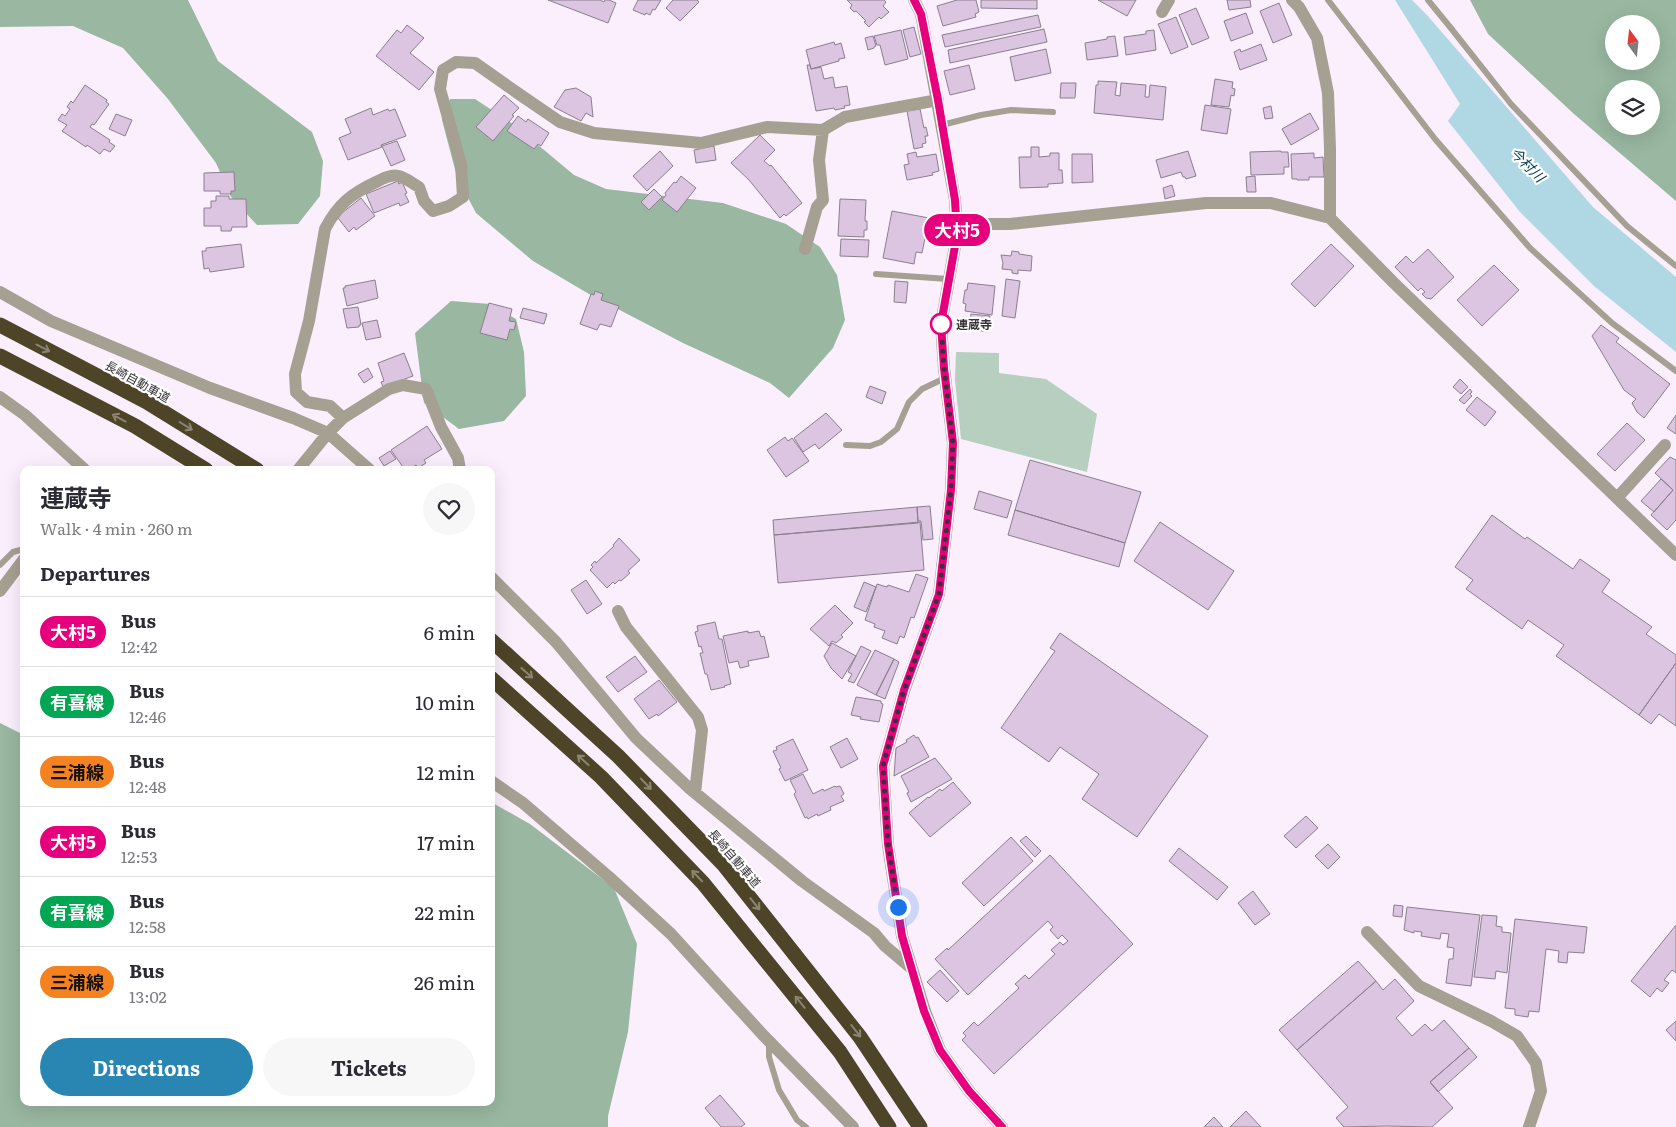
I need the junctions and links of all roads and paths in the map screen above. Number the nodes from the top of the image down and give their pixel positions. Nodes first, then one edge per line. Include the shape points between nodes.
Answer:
1 (914, 0) edge
2 (1170, 0) edge
3 (1292, 0) edge
4 (1328, 0) edge
5 (1428, 0) edge
6 (1162, 12) dead end
7 (938, 100) junction
8 (1053, 112) dead end
9 (942, 125) junction
10 (823, 130) junction
11 (1330, 218) junction
12 (957, 224) junction
13 (805, 248) dead end
14 (1676, 266) edge
15 (876, 274) dead end
16 (948, 279) junction
17 (0, 292) edge
18 (0, 325) edge
19 (0, 356) edge
20 (1676, 371) edge
21 (945, 378) junction
22 (0, 397) edge
23 (343, 418) junction
24 (328, 432) junction
25 (846, 445) dead end
26 (1665, 445) dead end
27 (302, 465) edge
28 (81, 466) edge
29 (200, 466) edge
30 (251, 466) edge
31 (366, 466) edge
32 (459, 466) edge
33 (1617, 498) junction
34 (20, 550) edge
35 (1676, 555) edge
36 (0, 565) edge
37 (20, 565) edge
38 (495, 581) edge
39 (0, 591) edge
40 (618, 610) dead end
41 (495, 644) edge
42 (495, 682) edge
43 (495, 785) edge
44 (695, 793) junction
45 (1366, 932) dead end
46 (911, 968) junction
47 (769, 1041) junction
48 (799, 1125) edge
49 (806, 1127) edge
50 (853, 1127) edge
51 (889, 1127) edge
52 (920, 1127) edge
53 (1002, 1127) edge
54 (1529, 1127) edge

1 - 7 street via 921,14
2 - 6 street
3 - 11 street via 1317,38 1328,93
4 - 20 lane via 1435,139 1530,248 1612,323
5 - 14 lane via 1518,111 1627,226
7 - 9 street
7 - 10 street via 845,117
8 - 9 lane via 1011,110
9 - 12 street
10 - 13 street via 819,160 823,200
10 - 23 street via 766,126 701,143 594,133 560,122 476,63 456,62 443,70 440,89 462,164 464,197 433,211 424,201 419,187 398,176 386,178 356,192 342,203 325,229 309,321 295,374 296,392 307,402 330,406
11 - 12 street via 1272,203 1206,202 1010,224
11 - 33 street
12 - 16 street
15 - 16 lane
16 - 21 street via 941,324
17 - 24 street via 51,321 210,388
18 -> 30 highway, 長崎自動車道 via 147,402
29 -> 19 highway via 135,426
21 - 25 lane via 922,389 909,402 897,429 881,442 870,446
21 - 46 street via 953,443 939,594 904,690 883,766 888,844 902,936
22 - 28 street via 25,415
23 - 24 street
23 - 32 street via 389,389 403,385 426,389
24 - 27 street
24 - 31 street
26 - 33 street
33 - 35 street
34 - 36 lane via 13,552
37 - 39 street
38 - 44 street via 556,642 636,738
40 - 44 street via 626,627 698,717 702,730
41 -> 52 highway, 長崎自動車道 via 618,756 724,865 860,1036
51 -> 42 highway via 840,1052 704,883 601,776
43 - 47 street via 523,803 670,934
44 - 46 street via 802,881 874,934
45 - 54 street via 1419,986 1517,1036 1536,1063 1541,1091
46 - 53 street via 940,1050 969,1091
47 - 48 lane via 769,1057 779,1090
47 - 50 street
48 - 49 lane

